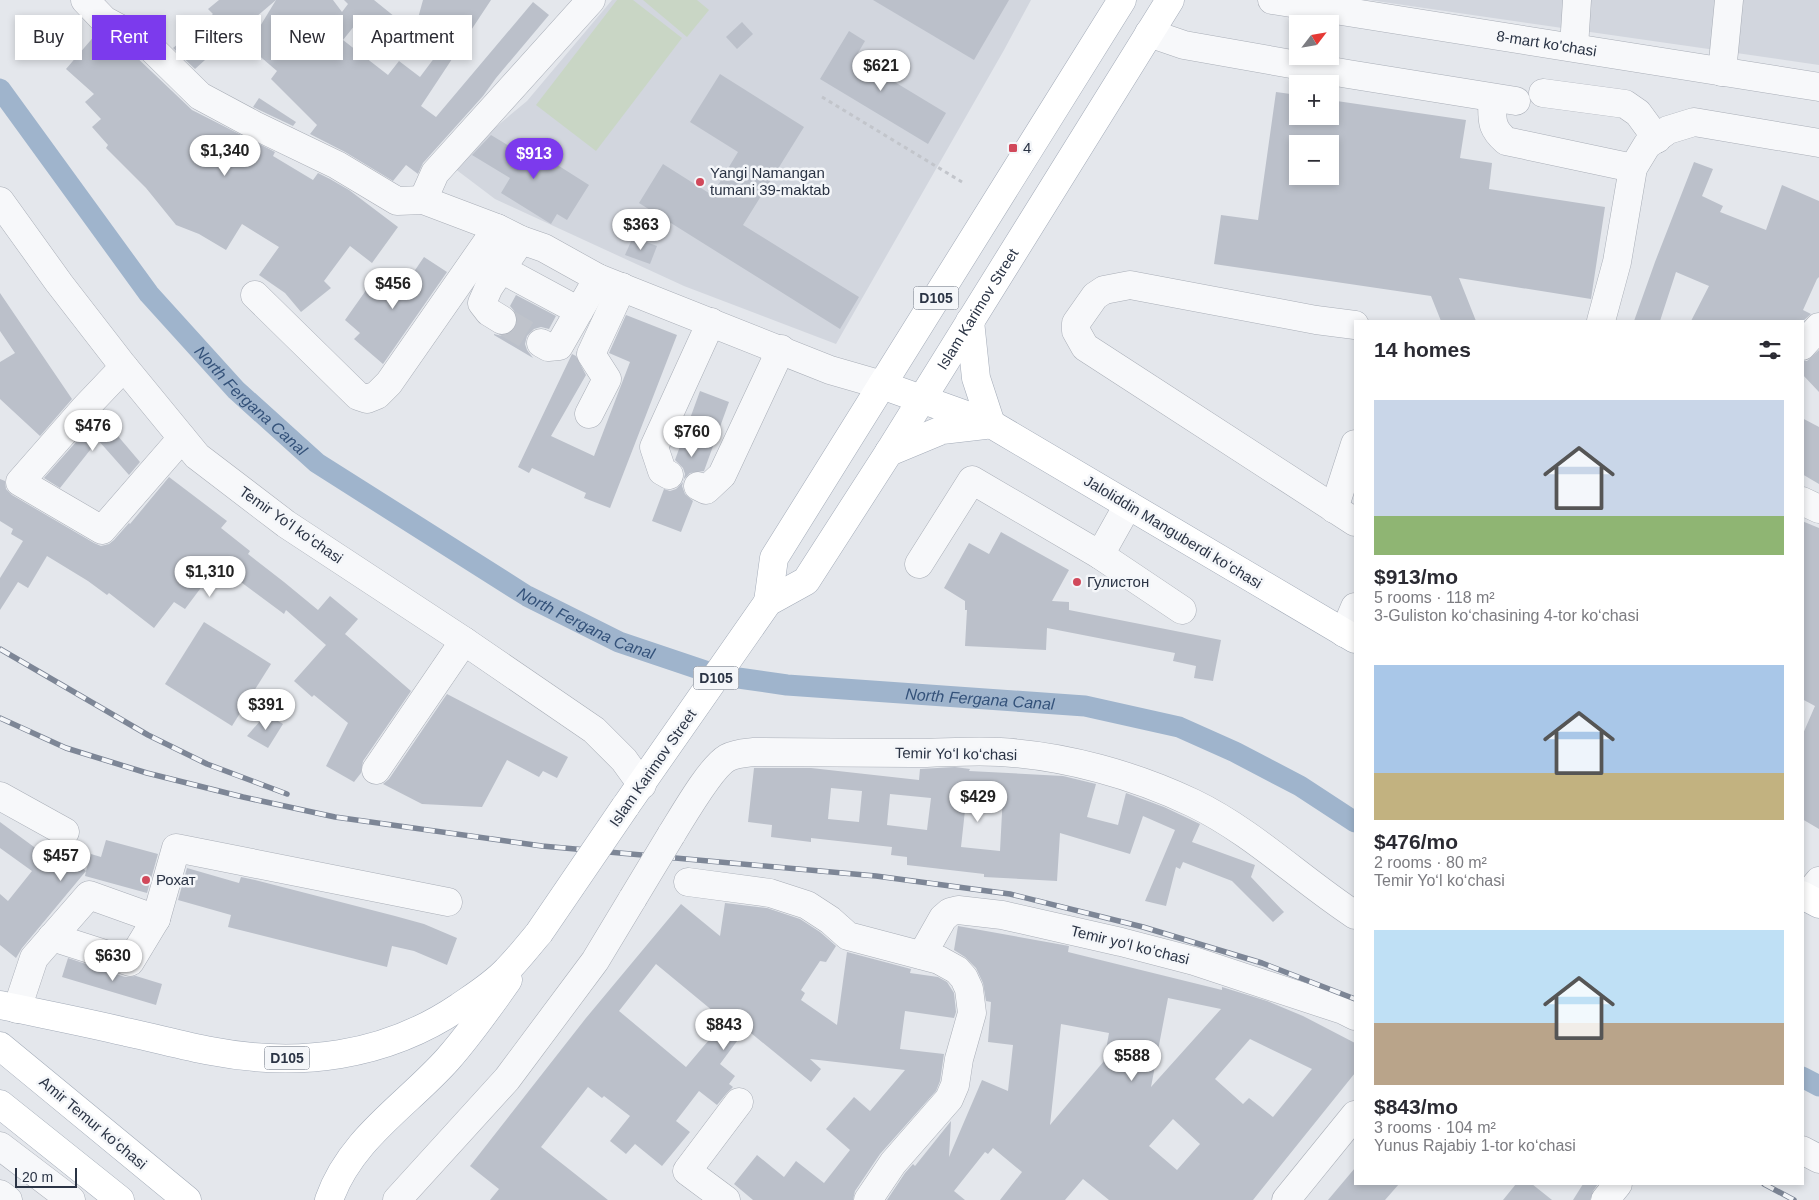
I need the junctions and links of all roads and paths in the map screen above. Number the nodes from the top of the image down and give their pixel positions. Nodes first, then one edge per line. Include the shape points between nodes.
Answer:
1 (85, 0) edge
2 (1122, 0) edge
3 (1170, 0) edge
4 (1272, 0) edge
5 (1576, 0) edge
6 (1729, 0) edge
7 (577, 5) edge
8 (1149, 33) junction
9 (1574, 47) junction
10 (1722, 72) junction
11 (1819, 87) edge
12 (1543, 93) dead end
13 (822, 97) dead end
14 (1657, 138) junction
15 (1819, 143) edge
16 (1633, 168) junction
17 (962, 182) dead end
18 (423, 200) junction
19 (3, 210) edge
20 (496, 228) junction
21 (521, 240) junction
22 (501, 270) junction
23 (610, 283) junction
24 (255, 295) dead end
25 (579, 311) junction
26 (502, 320) tunnel mouth
27 (1601, 320) edge
28 (970, 321) junction
29 (711, 322) junction
30 (1354, 325) edge
31 (1819, 327) edge
32 (541, 343) tunnel mouth
33 (1804, 344) edge
34 (781, 349) junction
35 (124, 367) junction
36 (882, 385) junction
37 (922, 399) junction
38 (589, 414) dead end
39 (991, 424) junction
40 (182, 438) junction
41 (1354, 451) edge
42 (889, 452) junction
43 (669, 474) dead end
44 (698, 486) dead end
45 (1804, 502) edge
46 (1128, 505) junction
47 (1819, 509) edge
48 (1345, 515) edge
49 (1100, 554) junction
50 (918, 564) dead end
51 (768, 602) junction
52 (1182, 610) dead end
53 (1354, 612) edge
54 (1349, 636) edge
55 (464, 641) junction
56 (376, 770) dead end
57 (642, 785) junction
58 (0, 796) edge
59 (64, 832) dead end
60 (688, 882) dead end
61 (448, 902) dead end
62 (1354, 914) edge
63 (156, 919) junction
64 (539, 933) junction
65 (52, 937) junction
66 (922, 956) junction
67 (8, 1007) edge
68 (1354, 1016) edge
69 (0, 1046) edge
70 (739, 1102) dead end
71 (0, 1104) edge
72 (1354, 1116) edge
73 (0, 1146) edge
74 (1804, 1151) edge
75 (1819, 1159) edge
76 (1617, 1185) edge
77 (0, 1194) edge
78 (8, 1200) edge
79 (71, 1200) edge
80 (120, 1200) edge
81 (187, 1200) edge
82 (329, 1200) edge
83 (397, 1200) edge
84 (726, 1200) edge
85 (868, 1200) edge
86 (1286, 1200) edge
87 (1605, 1200) edge

1 - 18 street via 104,20 145,42 200,96 338,165 397,200
2 - 36 main road, Islam Karimov Street / D105
3 - 8 main road, Islam Karimov Street / D105
4 - 9 street, 8-mart ko'chasi
5 - 9 street
6 - 10 street
7 - 18 street via 435,173
8 - 16 street via 1184,45 1504,99 1494,124 1497,133 1506,141
8 - 28 main road, Islam Karimov Street / D105
9 - 10 street, 8-mart ko'chasi
10 - 11 street, 8-mart ko'chasi
12 - 14 street via 1625,104 1638,113
13 - 17 path
14 - 15 street via 1668,130 1694,122
14 - 16 street via 1647,145
16 - 27 street via 1617,262
18 - 20 street
19 - 35 street, Temir Yoʻl koʻchasi
20 - 21 street
20 - 24 street via 389,383 367,399 358,396
21 - 22 street
21 - 23 street via 544,248
22 - 25 street
22 - 26 street via 482,303
23 - 25 street
23 - 29 street
23 - 38 street via 591,354 607,379
25 - 32 street via 559,346 548,347
28 - 37 main road, Islam Karimov Street / D105
28 - 39 main road via 976,378
29 - 34 street
29 - 43 street via 654,448 662,471
30 - 48 street via 1130,285 1104,290 1095,296 1076,324 1086,347
31 - 33 street
34 - 36 street via 830,370
34 - 44 street via 722,475 706,490
35 - 40 street, Temir Yoʻl koʻchasi
35 - 40 street via 20,482 102,530
36 - 37 main road, Jaloliddin Manguberdi koʻchasi
36 - 51 main road, Islam Karimov Street / D105 via 774,558
37 - 39 main road, Jaloliddin Manguberdi koʻchasi
37 - 42 main road, Islam Karimov Street / D105
39 - 42 main road via 942,430
39 - 46 main road, Jaloliddin Manguberdi koʻchasi
40 - 55 street, Temir Yoʻl koʻchasi via 197,456 286,524
41 - 48 street
42 - 51 main road, Islam Karimov Street / D105 via 806,581
45 - 47 street
46 - 49 street
46 - 54 main road, Jaloliddin Manguberdi koʻchasi
49 - 50 street via 972,480
49 - 52 street
51 - 57 main road, Islam Karimov Street / D105
53 - 54 street
55 - 56 street
55 - 57 street, Temir Yoʻl koʻchasi via 594,730 624,760
57 - 64 main road, Islam Karimov Street / D105, bridge
58 - 59 street
60 - 66 street via 779,896 807,905 848,936
61 - 63 street via 176,848
62 - 83 street, Temir Yoʻl koʻchasi, bridge via 1269,849 1194,803 1139,780 1070,761 1000,752 737,754 719,764 671,835 595,961 507,1078
63 - 65 street via 89,895
63 - 65 street via 130,962
64 - 67 main road, D105 via 506,971 448,1014 395,1041 348,1054 281,1059 212,1052
64 - 82 main road, D105 via 485,1014 447,1060 359,1147 335,1183
65 - 67 street via 34,958
66 - 68 street, Temir yoʻl koʻchasi via 943,918 950,912 1002,915 1194,961
66 - 85 street via 957,970 969,989 972,1012 949,1100 893,1163
69 - 81 main road, Amir Temur koʻchasi
70 - 84 street via 687,1171
71 - 80 main road
72 - 86 street
73 - 79 street
74 - 75 street
76 - 87 street
77 - 78 street

